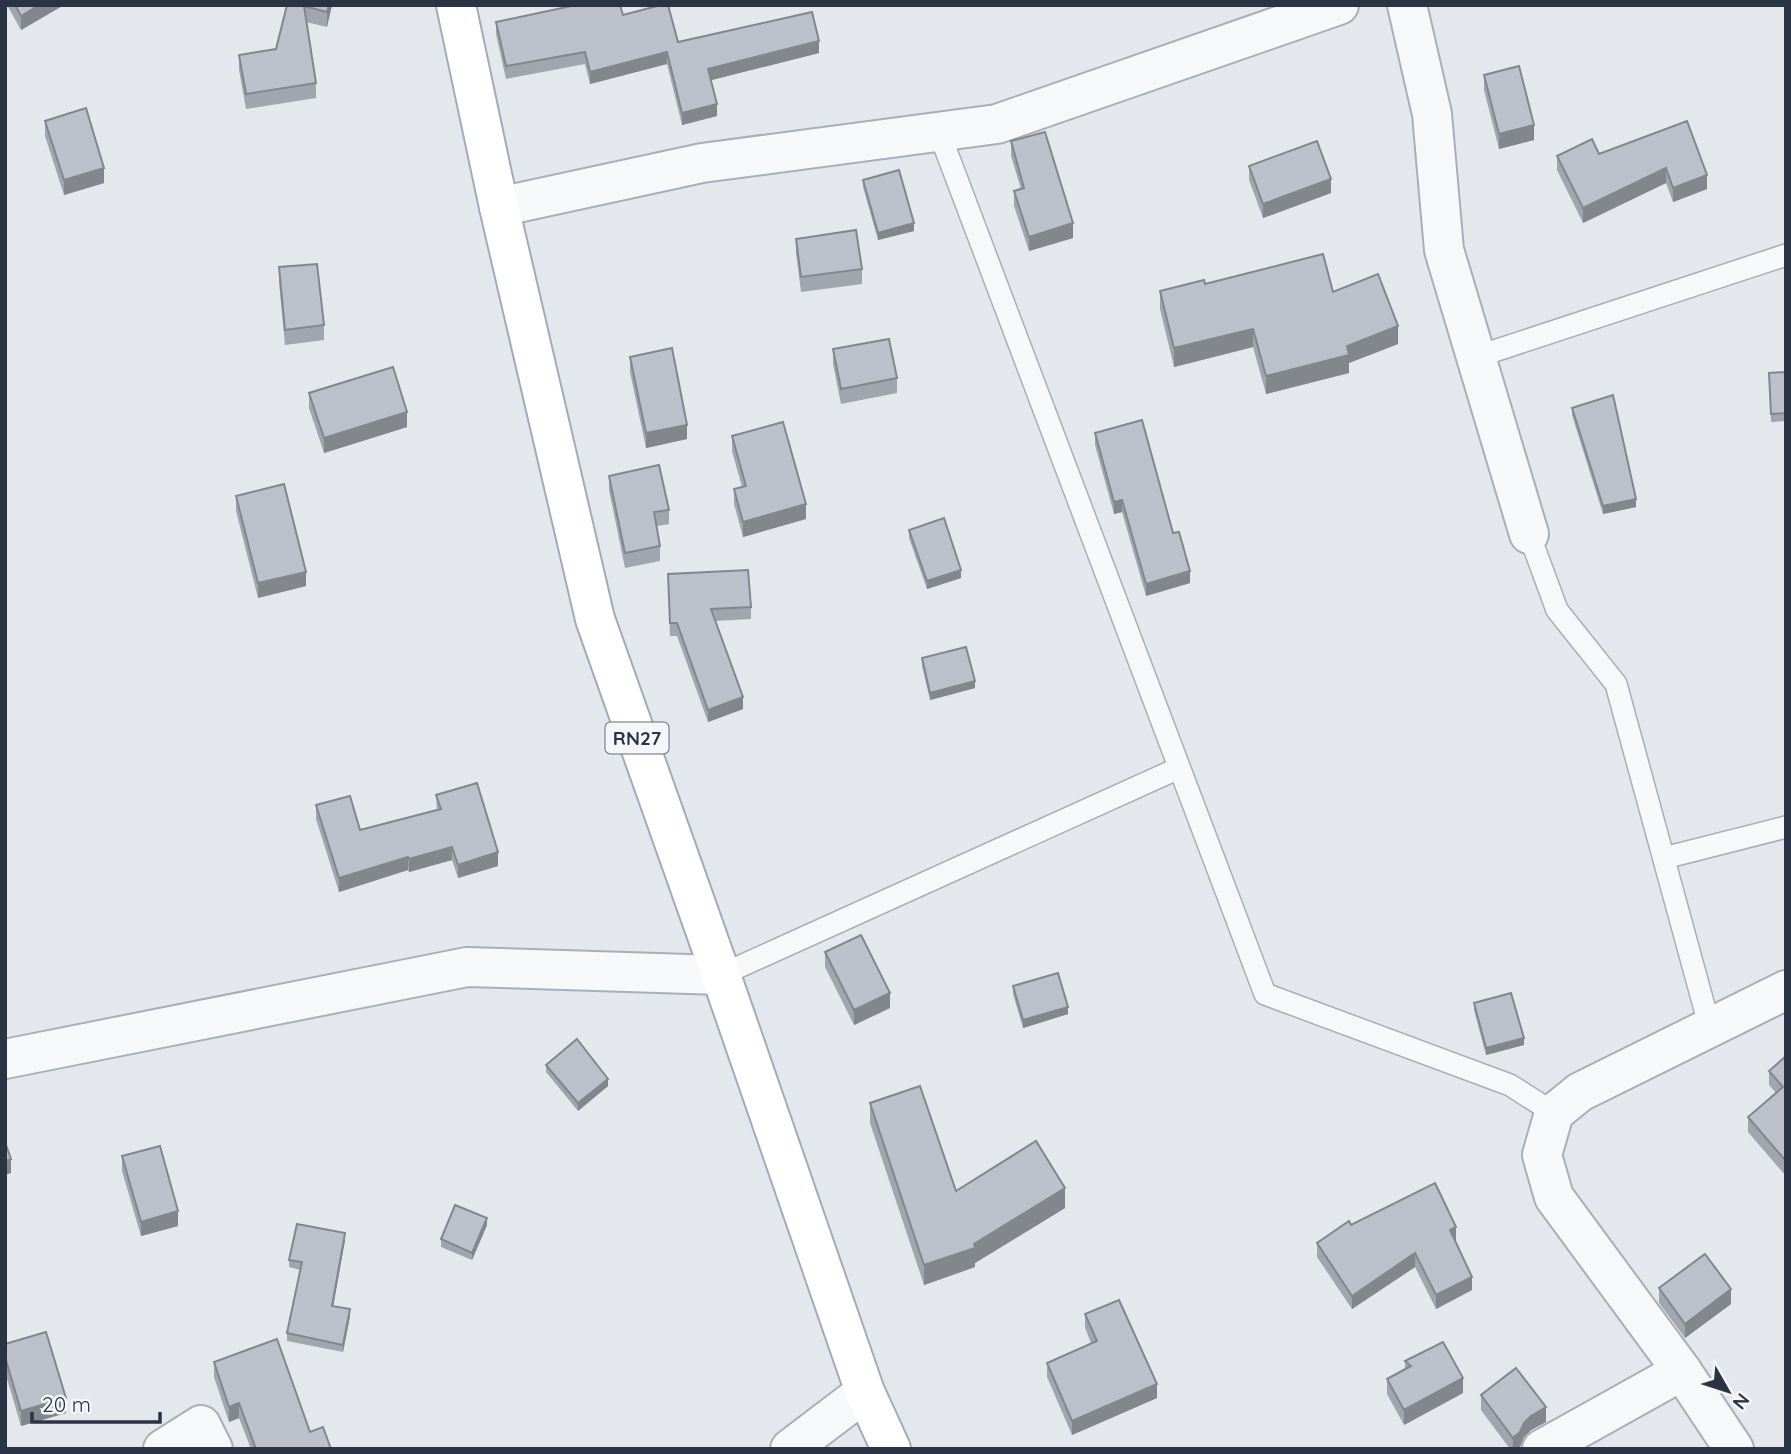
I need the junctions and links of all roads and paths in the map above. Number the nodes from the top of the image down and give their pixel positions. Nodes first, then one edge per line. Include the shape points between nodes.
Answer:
1 (456, 5) edge
2 (1339, 5) edge
3 (1407, 5) edge
4 (939, 132) junction
5 (499, 207) junction
6 (1786, 255) edge
7 (1476, 358) junction
8 (1529, 534) joint
9 (1180, 768) junction
10 (1786, 827) edge
11 (1664, 858) junction
12 (721, 975) junction
13 (1786, 990) edge
14 (1710, 1028) junction
15 (5, 1059) edge
16 (1554, 1113) junction
17 (1682, 1371) junction
18 (865, 1392) junction
19 (163, 1449) edge
20 (213, 1449) edge
21 (790, 1449) edge
22 (891, 1449) edge
23 (1542, 1449) edge
24 (1734, 1449) edge

1 - 5 main road, RN27
2 - 4 street via 997,124
3 - 7 street via 1432,114 1444,250
4 - 5 street via 702,163
4 - 9 lane
5 - 12 main road, RN27 via 595,619
6 - 7 lane
7 - 8 street
8 - 11 lane via 1557,610 1616,684
9 - 12 lane
9 - 16 lane via 1265,994 1510,1085
10 - 11 lane
11 - 14 lane
12 - 15 street via 467,967
12 - 18 main road, RN27
13 - 14 street
14 - 16 street via 1580,1092
16 - 17 street via 1542,1155 1554,1197
17 - 23 street
17 - 24 street
18 - 21 street
18 - 22 main road, RN27
19 - 20 street via 201,1425

